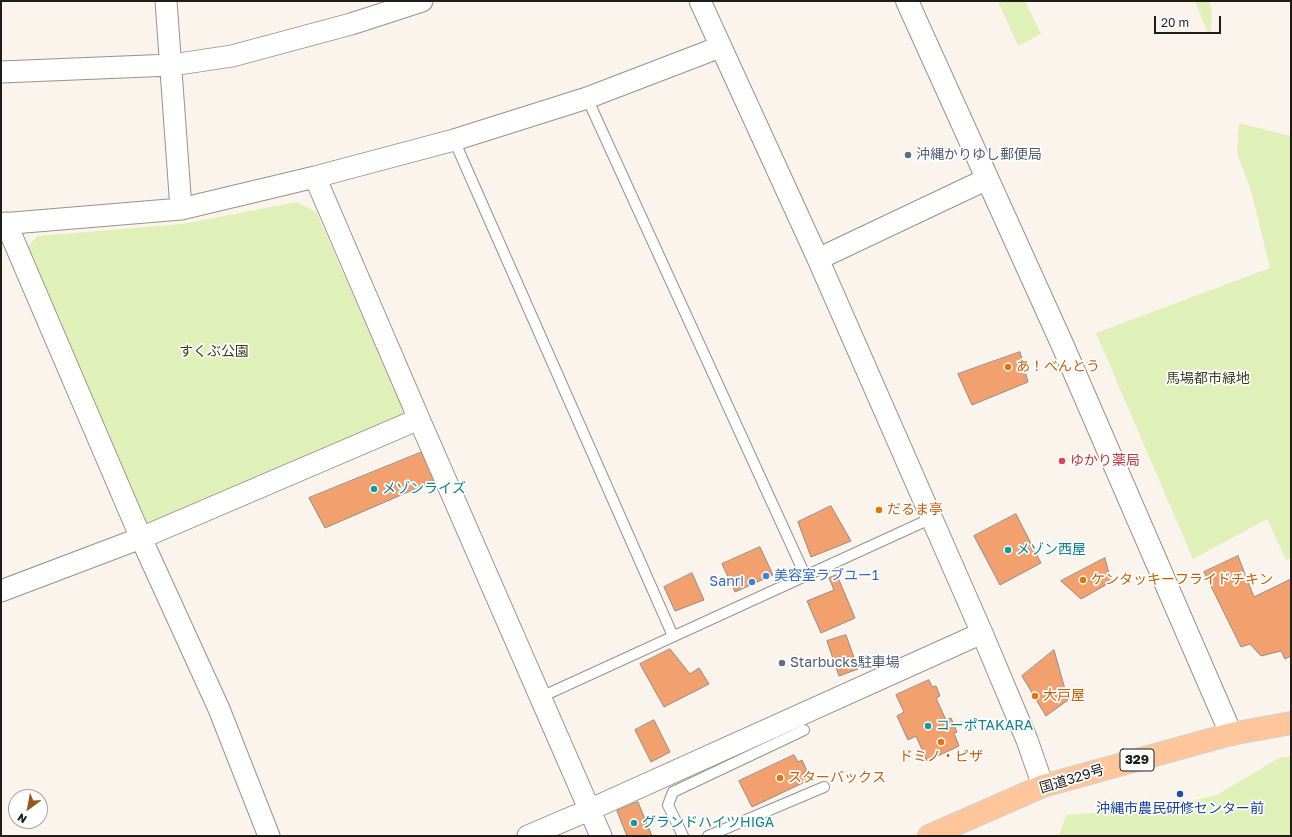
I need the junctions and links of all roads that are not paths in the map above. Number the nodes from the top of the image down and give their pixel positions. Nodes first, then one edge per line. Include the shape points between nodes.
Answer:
1 (166, 1) edge
2 (422, 1) edge
3 (700, 1) edge
4 (907, 1) edge
5 (720, 47) junction
6 (172, 65) junction
7 (1, 72) edge
8 (587, 98) junction
9 (454, 140) junction
10 (316, 177) junction
11 (987, 179) junction
12 (181, 209) junction
13 (4, 224) edge
14 (818, 259) junction
15 (419, 419) junction
16 (932, 518) junction
17 (141, 538) junction
18 (804, 575) junction
19 (1, 592) edge
20 (982, 633) junction
21 (673, 636) junction
22 (540, 697) junction
23 (1291, 723) edge
24 (804, 730) dead end
25 (1231, 734) junction
26 (1044, 786) junction
27 (824, 787) dead end
28 (590, 810) junction
29 (269, 836) edge
30 (528, 836) edge
31 (601, 836) edge
32 (683, 836) edge
33 (708, 836) edge
34 (929, 836) edge

1 - 6 street
2 - 6 street via 285,43 232,56
3 - 5 street
4 - 11 street
5 - 8 street
5 - 14 street
6 - 7 street
6 - 12 street
8 - 9 street
8 - 18 lane
9 - 10 street
9 - 21 lane
10 - 12 street
10 - 15 street
11 - 14 street
11 - 25 street via 1063,346
12 - 13 street
13 - 17 street
14 - 16 street
15 - 17 street
15 - 22 street
16 - 18 lane
16 - 20 street
17 - 19 street
17 - 29 street via 219,709
18 - 21 lane
20 - 26 street
20 - 28 street
21 - 22 lane
22 - 28 street
23 - 25 highway, 国道329号 / 329
24 - 32 lane via 673,792 668,805
25 - 26 highway, 国道329号 / 329
26 - 34 highway, 国道329号 / 329
27 - 33 lane
28 - 30 street
28 - 31 street

